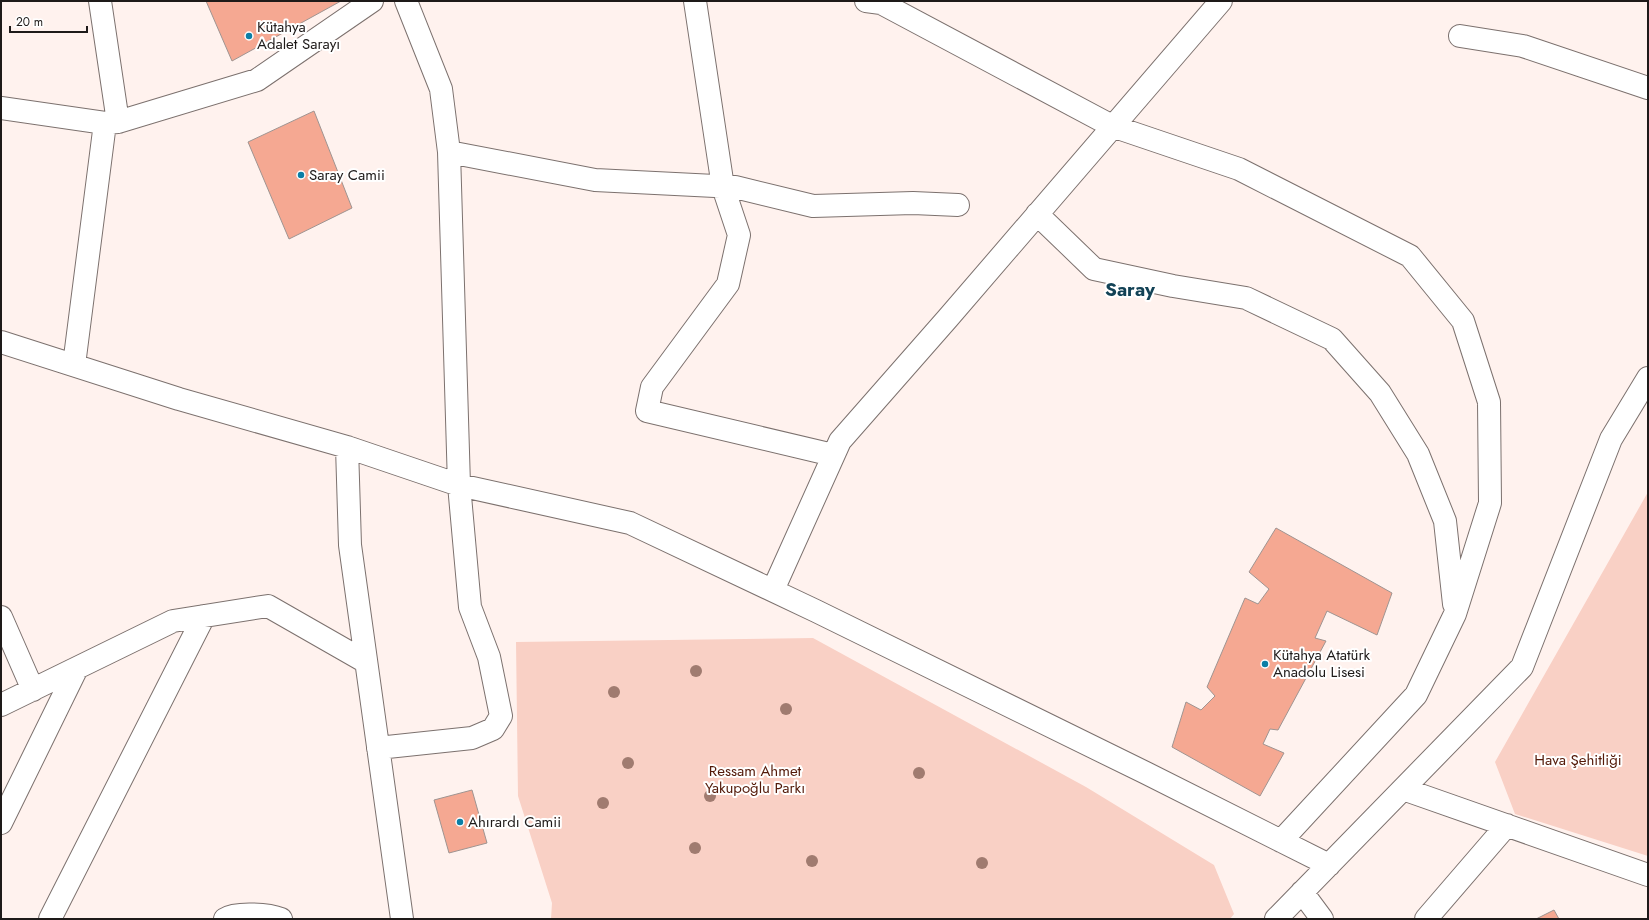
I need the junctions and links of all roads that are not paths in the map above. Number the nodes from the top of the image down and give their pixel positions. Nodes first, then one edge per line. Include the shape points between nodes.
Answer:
1 (100, 1) edge
2 (372, 1) edge
3 (406, 1) edge
4 (695, 1) edge
5 (866, 1) edge
6 (1221, 1) edge
7 (911, 9) edge
8 (1460, 36) dead end
9 (1648, 88) edge
10 (1, 108) edge
11 (111, 122) junction
12 (1112, 126) junction
13 (449, 152) junction
14 (723, 187) junction
15 (958, 205) dead end
16 (1037, 214) junction
17 (1, 342) edge
18 (74, 365) junction
19 (1648, 378) edge
20 (347, 447) junction
21 (833, 455) junction
22 (459, 485) junction
23 (773, 590) junction
24 (1455, 614) junction
25 (204, 616) junction
26 (1, 617) edge
27 (366, 662) junction
28 (77, 668) junction
29 (33, 690) junction
30 (1, 705) edge
31 (378, 748) junction
32 (1403, 789) junction
33 (1, 823) edge
34 (1507, 825) junction
35 (1281, 841) junction
36 (1328, 865) junction
37 (1648, 875) edge
38 (1302, 892) junction
39 (50, 919) edge
40 (225, 919) edge
41 (280, 919) edge
42 (402, 919) edge
43 (1276, 919) edge
44 (1322, 919) edge
45 (1426, 919) edge

1 - 11 street
2 - 11 street via 258,80
3 - 13 street via 441,90
4 - 14 street
5 - 7 street
6 - 12 street
7 - 12 street
8 - 9 street via 1523,46
10 - 11 street
11 - 18 street
12 - 16 street
12 - 24 street via 1239,169 1410,256 1463,321 1489,402 1490,503
13 - 14 street via 595,180
13 - 22 street
14 - 15 street via 735,187 814,206 913,203
14 - 21 street via 739,235 728,284 652,387 647,410
16 - 21 street via 840,441
16 - 24 street via 1094,269 1246,298 1332,339 1380,393 1418,454 1445,521
17 - 18 street
18 - 20 street via 179,399
19 - 32 street via 1611,439 1522,667
20 - 22 street
20 - 27 street via 350,545
21 - 23 street
22 - 23 street via 630,523
22 - 31 street via 470,607 489,657 501,716 493,729 472,738
23 - 35 street
24 - 35 street via 1416,695
25 - 27 street via 268,606
25 - 28 street via 173,621
25 - 39 street
26 - 29 street
27 - 31 street
28 - 29 street
28 - 33 street
29 - 30 street
31 - 42 street
32 - 34 street
32 - 36 street
34 - 37 street
34 - 45 street
35 - 36 street
36 - 38 street
38 - 43 street
38 - 44 street
40 - 41 street via 231,915 273,916

